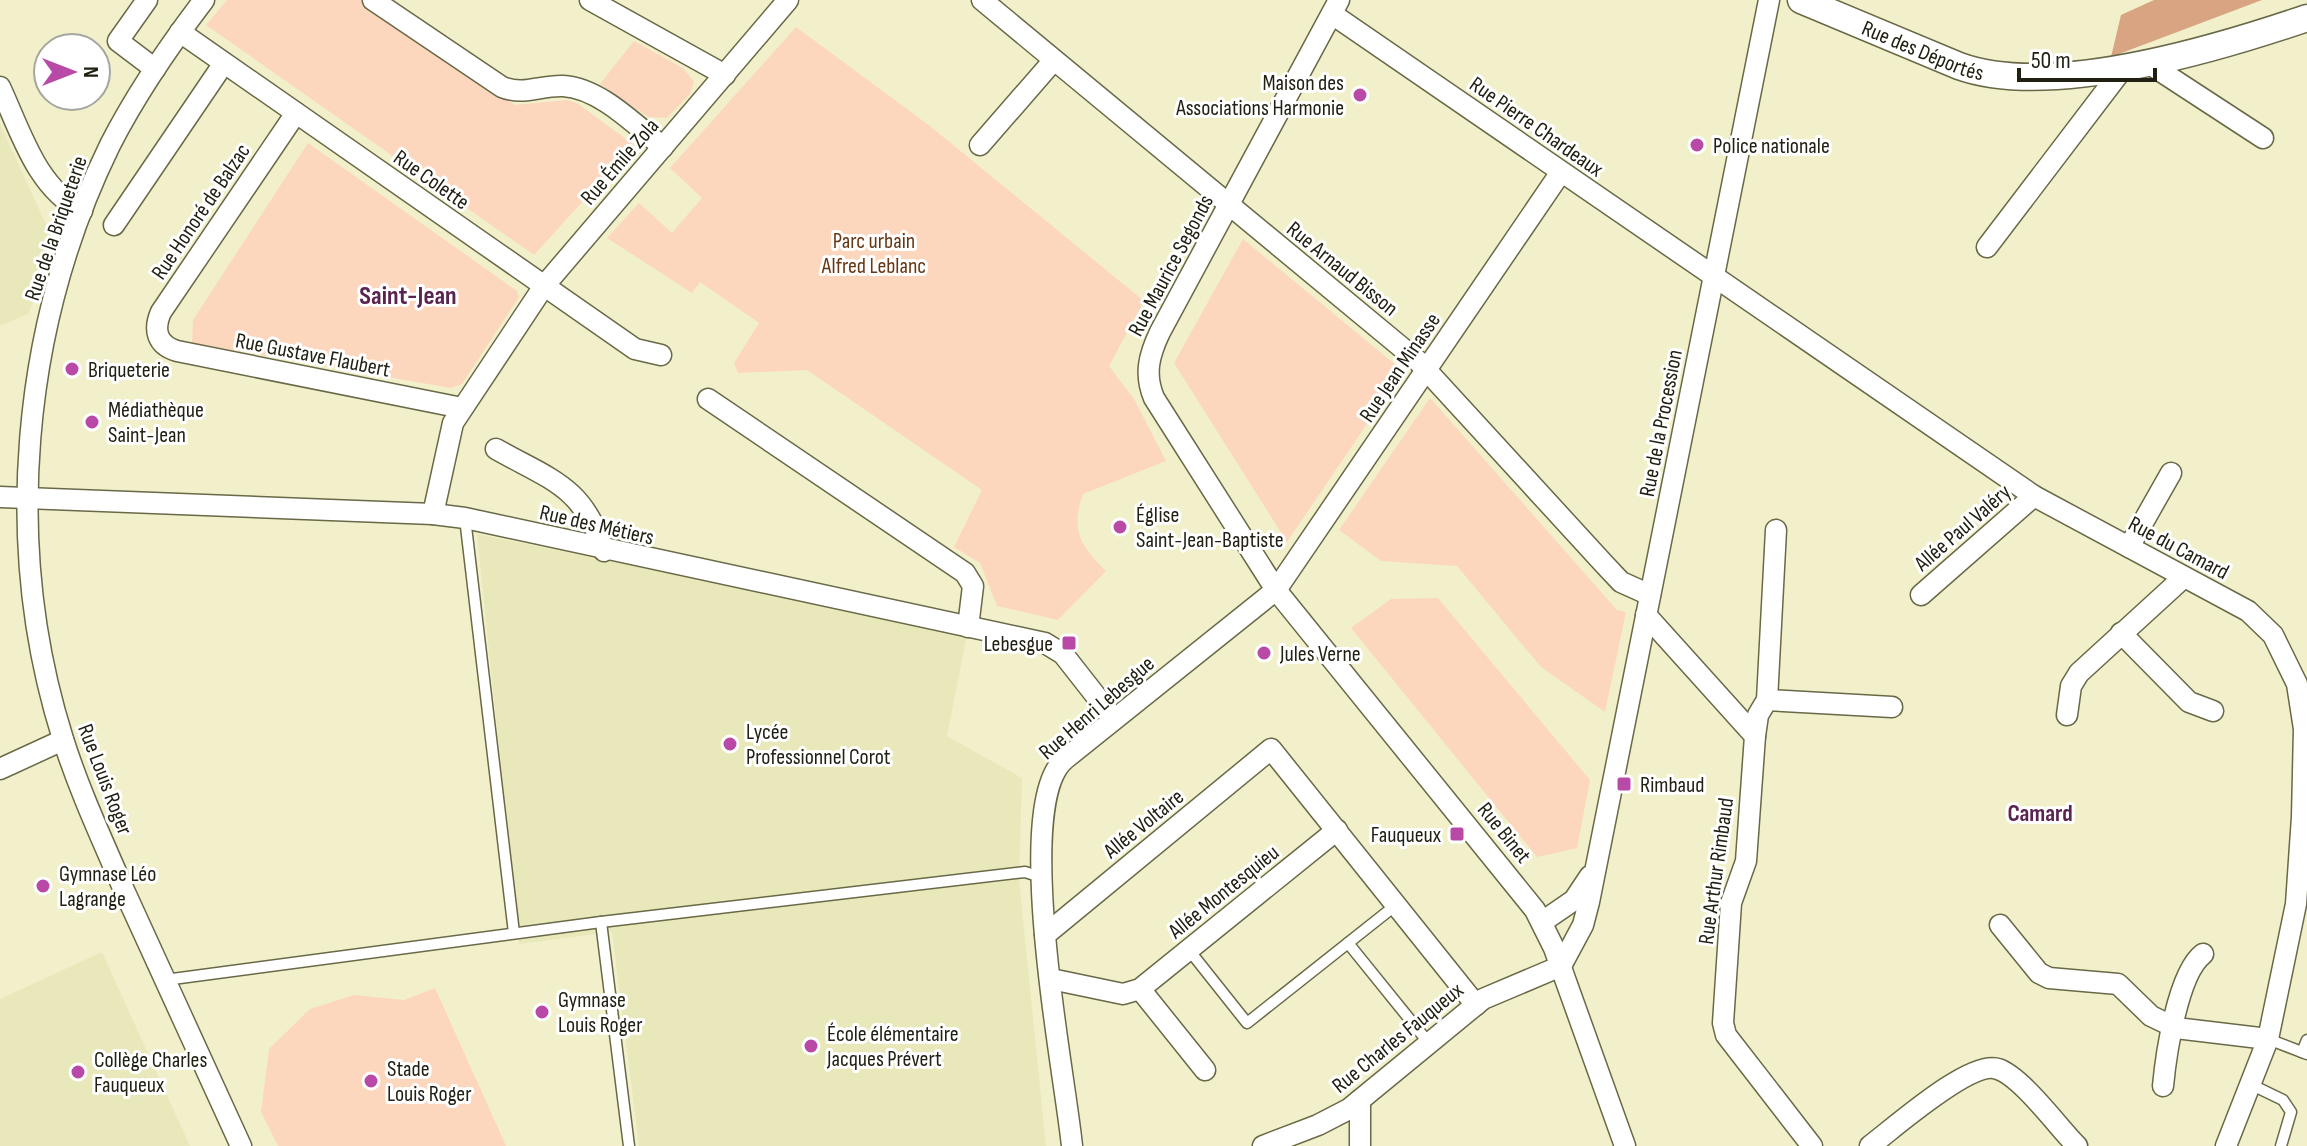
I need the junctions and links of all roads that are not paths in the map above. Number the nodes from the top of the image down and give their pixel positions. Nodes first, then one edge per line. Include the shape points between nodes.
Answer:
1 (147, 0) edge
2 (203, 0) edge
3 (373, 0) edge
4 (590, 0) edge
5 (788, 0) edge
6 (1769, 0) edge
7 (1801, 0) edge
8 (2307, 2) edge
9 (993, 4) edge
10 (1336, 7) edge
11 (2307, 18) edge
12 (180, 32) junction
13 (1054, 60) junction
14 (224, 63) junction
15 (2134, 64) junction
16 (155, 69) junction
17 (728, 72) junction
18 (0, 87) edge
19 (296, 113) junction
20 (2263, 138) dead end
21 (980, 145) dead end
22 (663, 147) junction
23 (1561, 172) junction
24 (1229, 205) junction
25 (82, 211) junction
26 (114, 225) dead end
27 (1987, 247) dead end
28 (1714, 277) junction
29 (544, 286) junction
30 (160, 340) joint
31 (661, 355) dead end
32 (1426, 369) junction
33 (708, 399) dead end
34 (462, 408) junction
35 (496, 449) dead end
36 (2171, 473) dead end
37 (2034, 496) junction
38 (0, 497) edge
39 (28, 499) junction
40 (433, 514) junction
41 (465, 518) junction
42 (1776, 530) dead end
43 (2129, 547) junction
44 (604, 551) junction
45 (2184, 577) junction
46 (1276, 590) junction
47 (1921, 595) dead end
48 (1648, 605) junction
49 (968, 627) junction
50 (2121, 633) junction
51 (1767, 700) junction
52 (1892, 707) dead end
53 (2213, 711) dead end
54 (2067, 715) dead end
55 (1114, 719) junction
56 (1755, 736) junction
57 (63, 740) junction
58 (0, 769) edge
59 (1337, 830) junction
60 (1598, 855) junction
61 (1041, 877) junction
62 (1396, 905) junction
63 (601, 922) junction
64 (1542, 922) junction
65 (2000, 925) dead end
66 (514, 933) junction
67 (1045, 935) junction
68 (1348, 943) junction
69 (1189, 950) junction
70 (2203, 954) dead end
71 (1561, 966) junction
72 (1051, 979) junction
73 (165, 980) junction
74 (1140, 989) junction
75 (1476, 1005) junction
76 (2172, 1027) junction
77 (2268, 1039) junction
78 (2307, 1040) edge
79 (1428, 1042) junction
80 (2305, 1053) edge
81 (1205, 1070) dead end
82 (2252, 1085) junction
83 (2163, 1086) dead end
84 (1360, 1100) junction
85 (241, 1146) edge
86 (629, 1146) edge
87 (1072, 1146) edge
88 (1263, 1146) edge
89 (1360, 1146) edge
90 (1625, 1146) edge
91 (1812, 1146) edge
92 (1870, 1146) edge
93 (2077, 1146) edge
94 (2226, 1146) edge
95 (2281, 1146) edge

1 - 16 street via 118,41
2 - 12 street, Rue de la Briqueterie
3 - 22 street via 502,87 518,92 562,86 580,90
4 - 17 street
5 - 17 street, Rue Émile Zola
6 - 28 street, Rue de la Procession
7 - 15 street, Rue des Déportés via 1985,75 2030,78
8 - 15 street, Rue des Déportés
9 - 13 street, Rue Arnaud Bisson
10 - 23 street, Rue Pierre Chardeaux
10 - 24 street, Rue Maurice Segonds
11 - 15 street, Rue des Déportés
12 - 14 street, Rue Colette
12 - 16 street, Rue de la Briqueterie
13 - 21 street
13 - 24 street, Rue Arnaud Bisson
14 - 19 street, Rue Colette
14 - 26 street
15 - 20 street
15 - 27 street
16 - 25 street, Rue de la Briqueterie via 112,142
17 - 22 street, Rue Émile Zola
18 - 25 street via 44,180
19 - 29 street, Rue Colette
19 - 30 street, Rue Honoré de Balzac via 161,312
22 - 29 street, Rue Émile Zola
23 - 28 street, Rue Pierre Chardeaux
23 - 32 street, Rue Jean Minasse
24 - 32 street, Rue Arnaud Bisson
24 - 46 street, Rue Maurice Segonds via 1154,343 1148,381
25 - 39 street, Rue de la Briqueterie via 42,352
28 - 37 street, Rue du Camard
28 - 48 street, Rue de la Procession
29 - 31 street, Rue Colette via 635,349
29 - 34 street, Rue Émile Zola
30 - 34 street, Rue Gustave Flaubert via 177,351
32 - 46 street, Rue Jean Minasse
32 - 48 street, Rue Arnaud Bisson
33 - 49 street via 965,573 973,586
34 - 40 street, Rue Émile Zola via 450,431
35 - 44 street via 581,501
36 - 43 street
37 - 43 street, Rue du Camard
37 - 47 street, Allée Paul Valéry
38 - 39 street, Rue des Métiers
39 - 40 street, Rue des Métiers
39 - 57 street, Rue Louis Roger via 41,651
40 - 41 street, Rue des Métiers
41 - 44 street, Rue des Métiers
41 - 66 lane
42 - 51 street, Rue Arthur Rimbaud
43 - 45 street, Rue du Camard
44 - 49 street, Rue des Métiers
45 - 50 street
45 - 77 street, Rue du Camard via 2257,617 2286,657 2301,699 2298,891
46 - 55 street, Rue Henri Lebesgue
46 - 64 street, Rue Binet
48 - 56 street
48 - 60 street, Rue de la Procession
49 - 55 street, Rue des Métiers via 1057,649
50 - 53 street via 2189,702
50 - 54 street via 2074,679
51 - 52 street
51 - 56 street, Rue Arthur Rimbaud
55 - 61 street, Rue Henri Lebesgue via 1059,764 1049,780 1043,803
56 - 91 street, Rue Arthur Rimbaud via 1746,861 1731,903 1723,1023 1726,1035
57 - 58 street
57 - 73 street, Rue Louis Roger
59 - 62 street
59 - 67 street, Allée Voltaire via 1271,749
59 - 69 street, Allée Montesquieu
60 - 64 street, Rue de la Procession via 1581,893
60 - 71 street, Rue de la Procession via 1583,925
61 - 63 lane via 1025,872
61 - 67 street, Rue Henri Lebesgue
62 - 68 lane
62 - 75 street
63 - 66 lane
63 - 86 lane
64 - 71 street, Rue Binet
65 - 76 street via 2044,976 2118,984 2151,1016
66 - 73 lane
67 - 72 street, Rue Henri Lebesgue
68 - 69 lane via 1247,1023
68 - 79 lane
69 - 74 street, Allée Montesquieu
70 - 76 street via 2188,969
71 - 75 street, Rue Charles Fauqueux
71 - 90 street, Rue Binet
72 - 74 street via 1123,994
72 - 87 street, Rue Henri Lebesgue
73 - 85 street, Rue Louis Roger
74 - 81 street
75 - 79 street, Rue Charles Fauqueux
76 - 77 street
76 - 83 street
77 - 80 lane
77 - 82 street, Rue du Camard
78 - 80 lane
79 - 84 street, Rue Charles Fauqueux
82 - 94 street, Rue du Camard
82 - 95 lane via 2283,1100 2291,1112
84 - 88 street, Rue Charles Fauqueux via 1318,1125
84 - 89 street
92 - 93 street via 1968,1074 1987,1067 2006,1073

